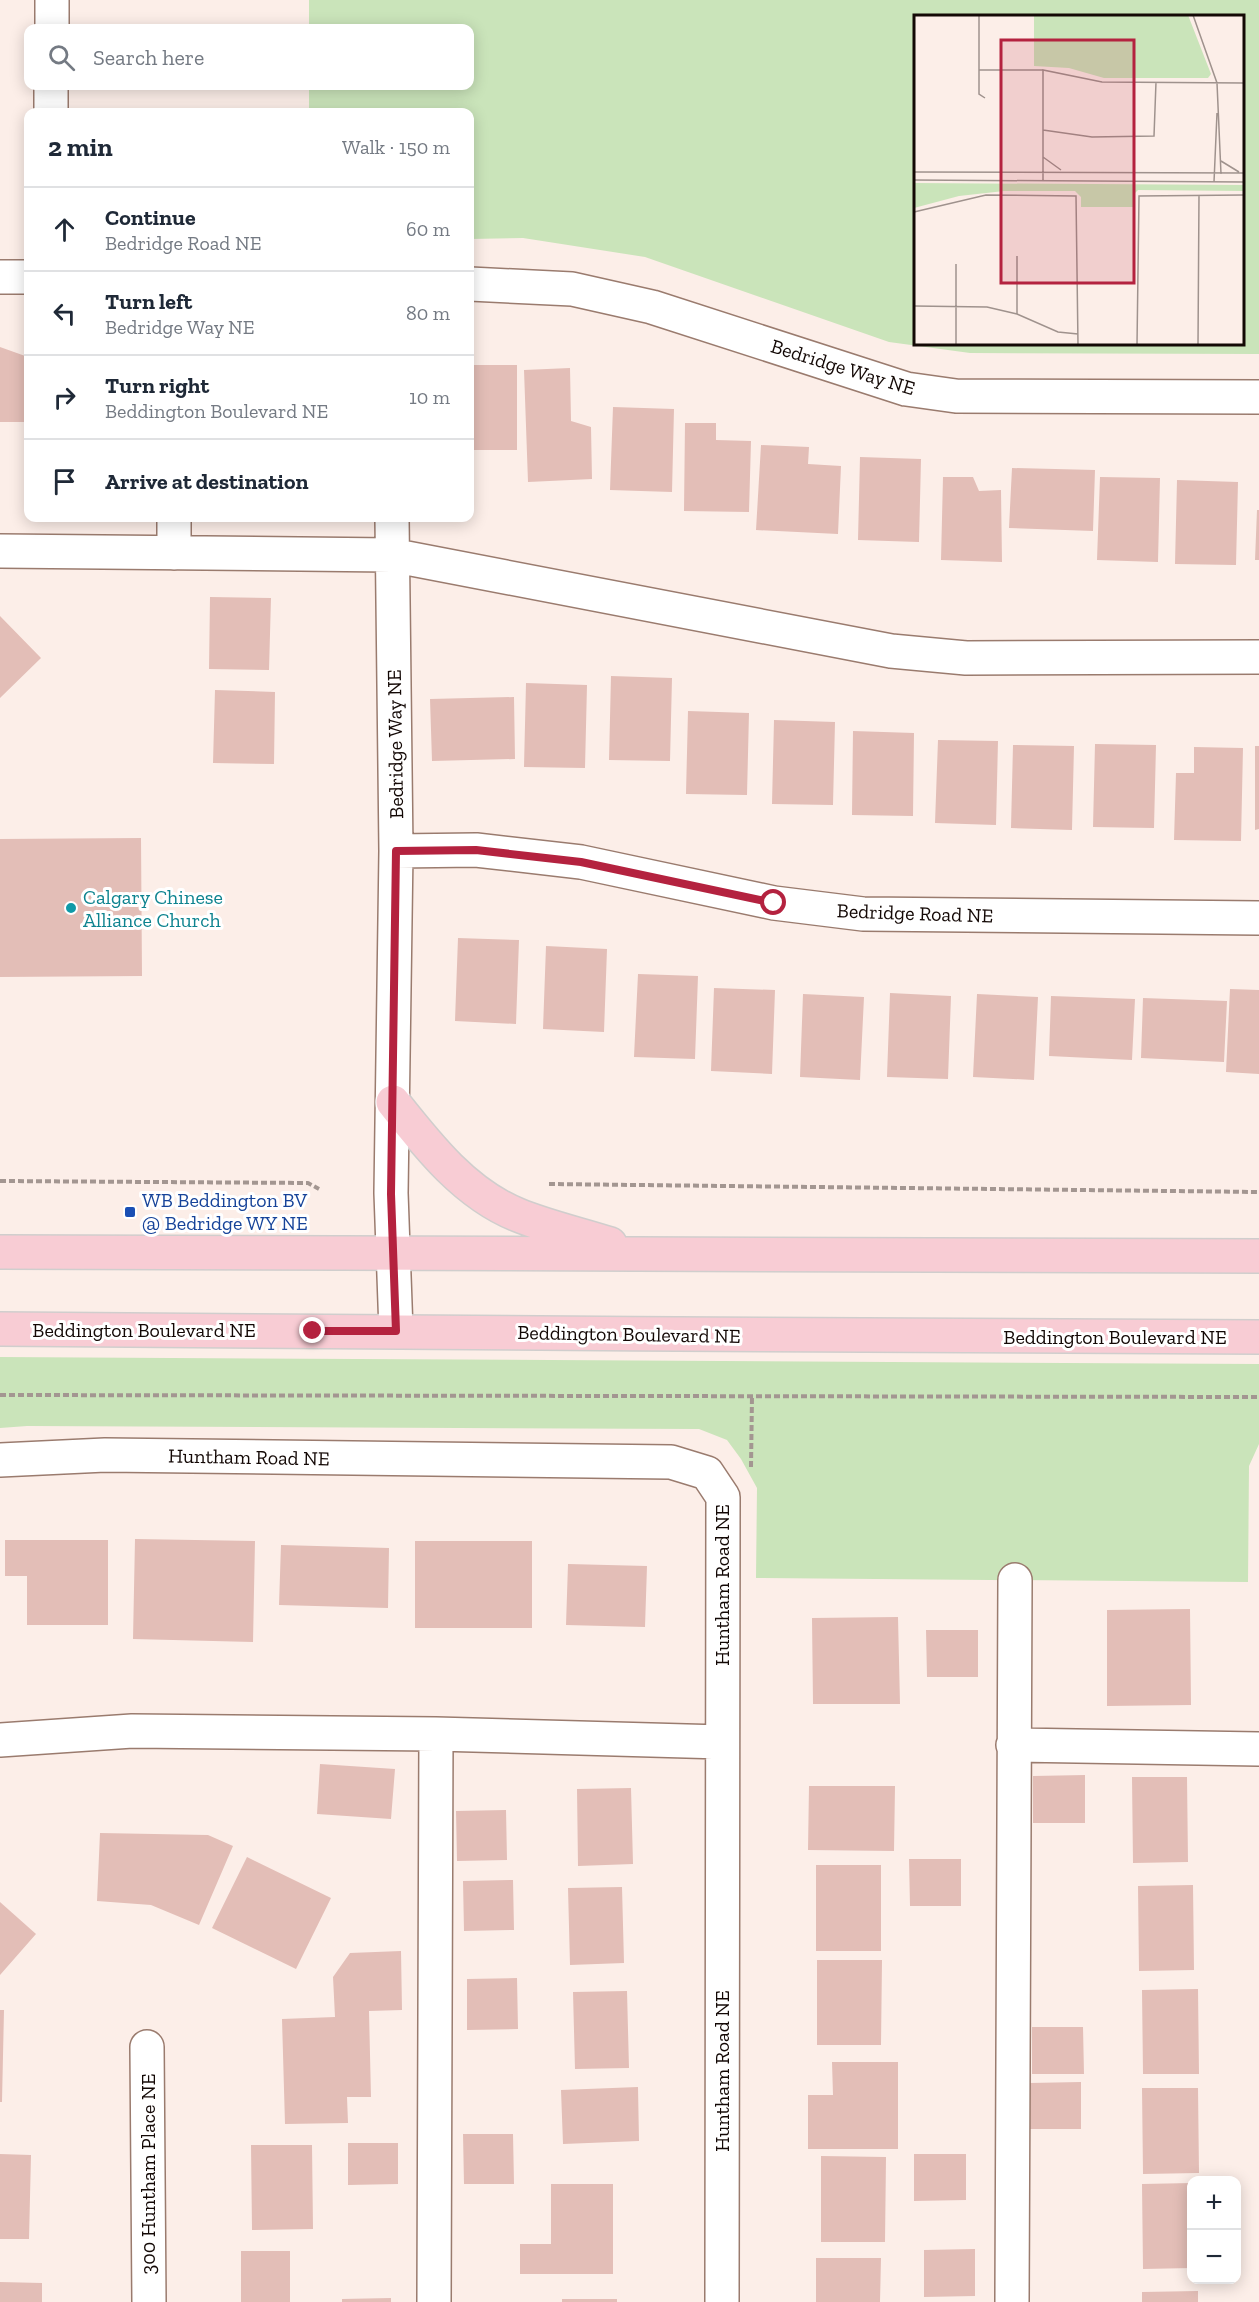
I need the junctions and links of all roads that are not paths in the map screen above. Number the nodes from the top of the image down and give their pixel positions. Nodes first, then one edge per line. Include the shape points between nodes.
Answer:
1 (52, 0) edge
2 (51, 24) edge
3 (51, 90) edge
4 (51, 108) edge
5 (0, 277) edge
6 (24, 277) edge
7 (474, 284) edge
8 (1259, 397) edge
9 (174, 522) edge
10 (392, 522) edge
11 (0, 551) edge
12 (174, 553) junction
13 (392, 555) junction
14 (1259, 657) edge
15 (396, 851) junction
16 (1259, 918) edge
17 (393, 1102) junction
18 (0, 1252) edge
19 (394, 1253) junction
20 (640, 1253) junction
21 (1259, 1256) edge
22 (0, 1329) edge
23 (396, 1331) junction
24 (1259, 1337) edge
25 (0, 1460) edge
26 (1015, 1580) dead end
27 (436, 1734) junction
28 (0, 1740) edge
29 (722, 1742) junction
30 (1013, 1745) junction
31 (1259, 1749) edge
32 (147, 2047) dead end
33 (148, 2302) edge
34 (434, 2302) edge
35 (722, 2302) edge
36 (1012, 2302) edge

1 - 2 street
3 - 4 street
5 - 6 street
7 - 8 street, Bedridge Way NE via 572,289 652,307 916,390 956,396
9 - 12 street
10 - 13 street, Bedridge Way NE
11 - 12 street
12 - 13 street
13 - 14 street via 891,651 966,658
13 - 15 street, Bedridge Way NE
15 - 16 street, Bedridge Road NE via 476,850 581,862 774,903 863,914
15 - 17 street, Bedridge Way NE
17 - 19 street, Bedridge Way NE
17 - 20 main road via 428,1145 482,1195 517,1214
18 - 19 main road
19 - 20 main road
19 - 23 street, Bedridge Way NE
20 - 21 main road
22 - 23 main road, Beddington Boulevard NE
23 - 24 main road, Beddington Boulevard NE
25 - 29 street, Huntham Road NE via 105,1455 671,1462 707,1473 723,1497
26 - 30 street
27 - 28 street via 132,1731
27 - 29 street
27 - 34 street
29 - 35 street, Huntham Road NE
30 - 31 street
30 - 36 street
32 - 33 street, 300 Huntham Place NE

